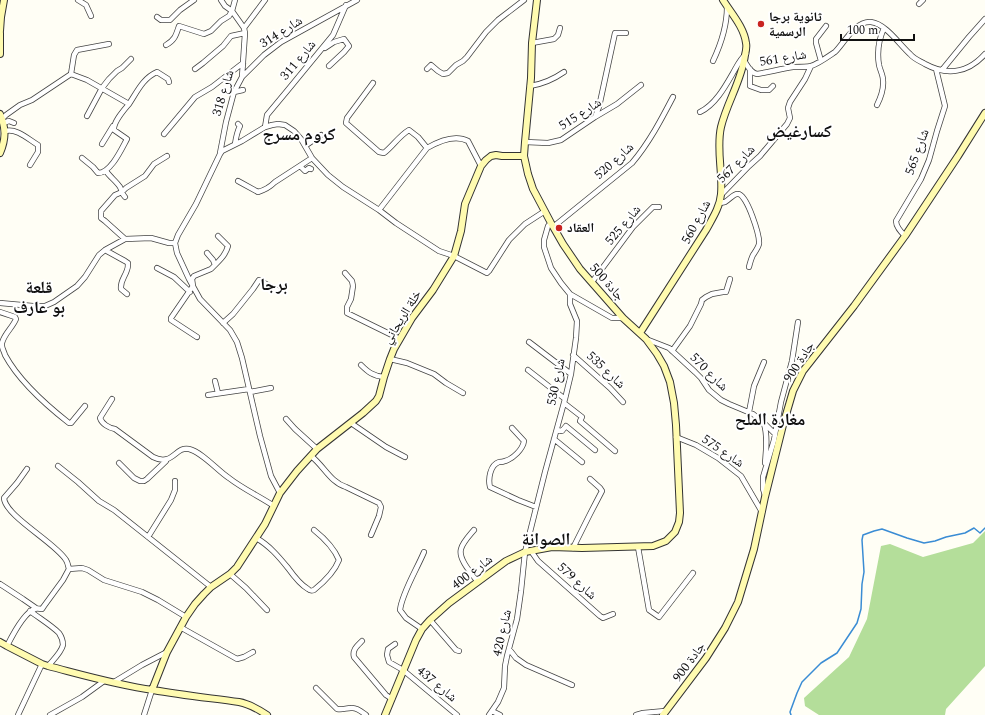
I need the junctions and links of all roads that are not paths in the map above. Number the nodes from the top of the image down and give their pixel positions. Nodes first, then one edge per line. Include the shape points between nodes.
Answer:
1 (4, 0) edge
2 (78, 0) edge
3 (194, 0) edge
4 (221, 0) edge
5 (235, 0) edge
6 (265, 0) edge
7 (357, 0) edge
8 (524, 0) edge
9 (537, 0) edge
10 (723, 0) edge
11 (923, 0) edge
12 (919, 4) dead end
13 (346, 5) junction
14 (727, 7) junction
15 (232, 11) junction
16 (91, 16) dead end
17 (157, 17) dead end
18 (985, 19) edge
19 (826, 26) dead end
20 (560, 28) dead end
21 (884, 28) junction
22 (245, 31) junction
23 (0, 32) edge
24 (626, 33) dead end
25 (532, 43) junction
26 (109, 44) dead end
27 (166, 45) dead end
28 (320, 51) junction
29 (0, 54) edge
30 (746, 54) junction
31 (985, 54) edge
32 (131, 59) dead end
33 (713, 61) dead end
34 (821, 61) junction
35 (745, 62) junction
36 (243, 63) junction
37 (329, 66) dead end
38 (811, 66) junction
39 (195, 69) dead end
40 (427, 69) dead end
41 (750, 69) junction
42 (936, 69) junction
43 (942, 70) junction
44 (564, 72) dead end
45 (71, 74) junction
46 (242, 77) junction
47 (169, 82) dead end
48 (373, 83) dead end
49 (641, 84) dead end
50 (530, 86) junction
51 (773, 86) dead end
52 (102, 88) junction
53 (244, 90) dead end
54 (234, 92) junction
55 (673, 97) dead end
56 (129, 104) junction
57 (877, 105) dead end
58 (700, 112) dead end
59 (985, 113) edge
60 (87, 116) dead end
61 (595, 117) junction
62 (2, 118) edge
63 (14, 123) dead end
64 (238, 124) dead end
65 (114, 126) junction
66 (264, 127) junction
67 (5, 131) junction
68 (164, 134) dead end
69 (320, 135) dead end
70 (525, 142) junction
71 (102, 144) dead end
72 (235, 144) junction
73 (305, 146) junction
74 (427, 148) junction
75 (0, 153) edge
76 (220, 154) junction
77 (167, 156) dead end
78 (524, 156) junction
79 (82, 158) dead end
80 (312, 158) junction
81 (30, 165) dead end
82 (300, 166) junction
83 (481, 166) junction
84 (311, 169) dead end
85 (106, 171) junction
86 (238, 181) dead end
87 (122, 192) junction
88 (721, 195) junction
89 (124, 197) dead end
90 (719, 203) junction
91 (659, 207) dead end
92 (379, 210) junction
93 (545, 211) junction
94 (552, 225) junction
95 (218, 236) dead end
96 (905, 236) junction
97 (125, 239) junction
98 (175, 243) junction
99 (105, 250) junction
100 (207, 253) dead end
101 (454, 256) junction
102 (215, 265) junction
103 (749, 267) dead end
104 (157, 268) dead end
105 (345, 273) dead end
106 (730, 279) dead end
107 (592, 282) junction
108 (193, 286) junction
109 (277, 290) dead end
110 (190, 292) junction
111 (127, 294) dead end
112 (570, 294) junction
113 (0, 303) edge
114 (0, 312) edge
115 (623, 318) junction
116 (798, 322) dead end
117 (223, 323) junction
118 (640, 333) junction
119 (197, 337) dead end
120 (646, 339) junction
121 (400, 340) junction
122 (529, 342) dead end
123 (672, 351) junction
124 (573, 355) junction
125 (390, 358) junction
126 (764, 362) dead end
127 (361, 365) dead end
128 (528, 370) dead end
129 (571, 374) junction
130 (384, 377) junction
131 (215, 381) dead end
132 (271, 388) dead end
133 (250, 391) junction
134 (218, 393) junction
135 (463, 393) dead end
136 (208, 395) dead end
137 (112, 399) dead end
138 (565, 401) junction
139 (623, 402) dead end
140 (85, 406) dead end
141 (749, 412) junction
142 (286, 419) dead end
143 (778, 420) junction
144 (762, 421) junction
145 (351, 423) junction
146 (512, 428) dead end
147 (557, 430) junction
148 (775, 434) junction
149 (676, 437) junction
150 (554, 439) junction
151 (317, 449) junction
152 (595, 450) dead end
153 (615, 451) dead end
154 (311, 456) junction
155 (406, 456) dead end
156 (166, 461) junction
157 (582, 462) dead end
158 (119, 463) dead end
159 (58, 466) dead end
160 (27, 469) dead end
161 (765, 469) junction
162 (590, 479) dead end
163 (175, 481) dead end
164 (279, 496) junction
165 (765, 497) junction
166 (274, 506) junction
167 (536, 507) junction
168 (762, 512) junction
169 (314, 530) dead end
170 (474, 530) dead end
171 (371, 535) dead end
172 (148, 537) junction
173 (256, 538) junction
174 (638, 547) junction
175 (573, 548) junction
176 (528, 551) junction
177 (424, 552) dead end
178 (69, 569) junction
179 (693, 573) dead end
180 (230, 574) junction
181 (478, 582) junction
182 (0, 584) edge
183 (211, 588) junction
184 (36, 608) junction
185 (267, 610) dead end
186 (30, 611) junction
187 (613, 614) dead end
188 (186, 617) junction
189 (430, 620) junction
190 (180, 627) junction
191 (422, 629) junction
192 (362, 641) dead end
193 (0, 642) edge
194 (395, 644) dead end
195 (7, 646) junction
196 (509, 649) junction
197 (167, 652) junction
198 (253, 652) dead end
199 (459, 652) dead end
200 (45, 665) junction
201 (403, 670) junction
202 (104, 681) junction
203 (114, 682) junction
204 (572, 685) dead end
205 (316, 688) dead end
206 (152, 690) junction
207 (392, 699) junction
208 (491, 713) edge
209 (664, 713) edge
210 (18, 715) edge
211 (50, 715) edge
212 (144, 715) edge
213 (267, 715) edge
214 (366, 715) edge
215 (385, 715) edge
216 (457, 715) edge
217 (500, 715) edge
218 (636, 715) edge

1 - 23 main road
2 - 16 street via 86,5
3 - 17 street via 170,20 161,20
4 - 15 street
5 - 15 street
6 - 22 street
7 - 13 street, شارع 314
8 - 40 street via 498,20 464,61 448,73 444,74 431,65
9 - 25 main road, جادة 500
10 - 14 main road, شارع 560
11 - 12 street
13 - 28 street, شارع 311 via 333,35
13 - 46 street, شارع 314 via 281,42
14 - 30 main road, شارع 560 via 744,35
14 - 33 street via 724,34
15 - 22 street
15 - 27 street via 211,31 204,34 179,26 172,42
18 - 43 street
19 - 34 street via 816,39
20 - 25 street via 554,39
21 - 34 street, شارع 561 via 873,22 861,24 836,50
21 - 42 street, شارع 561 via 912,56
21 - 57 street via 878,51 884,79
22 - 36 street, شارع 318
22 - 39 street via 231,36
23 - 29 main road
24 - 61 street via 615,33
25 - 50 main road, جادة 500
26 - 45 street via 77,50
28 - 37 street via 344,39 349,46
28 - 66 street, شارع 311 via 267,115
30 - 35 main road, شارع 560
30 - 58 street via 716,98
31 - 43 street, شارع 561 via 968,68
32 - 52 street via 113,74
34 - 38 street, شارع 561
35 - 41 street, شارع 561
35 - 88 main road, شارع 560 via 721,126
36 - 46 street, شارع 318
36 - 68 street via 195,98
38 - 41 street, شارع 561 via 757,74
38 - 88 street, شارع 567 via 790,102 790,118 787,124 760,156
41 - 51 street via 750,86 761,90 769,90
42 - 43 street, شارع 561
42 - 96 street, شارع 565 via 946,106 921,179 896,221 898,229
44 - 50 street via 541,84
45 - 52 street
45 - 62 street
46 - 54 street, شارع 318
47 - 56 street via 157,72 151,74 144,80
48 - 74 street via 346,123 379,152 384,153 409,130
49 - 61 street, شارع 515 via 617,104
50 - 70 main road, جادة 500
52 - 56 street
52 - 60 street
53 - 54 street
54 - 76 street, شارع 318
55 - 94 street, شارع 520 via 632,163
56 - 65 street
59 - 96 main road, جادة 900
61 - 70 street, شارع 515 via 561,140 548,143
62 - 63 street
62 - 67 main road
64 - 72 street via 240,126
65 - 71 street
65 - 85 street via 114,130 127,139
66 - 72 street
66 - 73 street via 272,124 285,126 294,131
67 - 75 main road
67 - 81 street via 15,131 38,145 38,152
69 - 73 street
70 - 78 main road, جادة 500
72 - 76 street
73 - 80 street
74 - 83 street via 445,140 465,140
74 - 92 street
76 - 98 street, شارع 318
77 - 87 street
78 - 83 main road via 496,155
78 - 93 main road, جادة 500 via 528,174
79 - 85 street via 98,173
80 - 82 street
80 - 92 street via 343,187
82 - 84 street via 305,171
82 - 86 street via 258,192
83 - 101 main road, خلة الريحاني via 465,204
85 - 87 street via 120,186
87 - 89 street
87 - 97 street via 115,195 101,211 105,222
88 - 90 main road, شارع 560
90 - 103 street via 740,194 752,214 759,244
90 - 118 main road, شارع 560 via 706,230
91 - 107 street, شارع 525 via 653,207 633,227
92 - 101 street via 439,252
93 - 94 main road, جادة 500
93 - 101 street via 525,224 508,240 490,272 487,273
94 - 107 main road, جادة 500 via 562,244
94 - 112 street, شارع 530 via 548,226 544,248 552,268
95 - 102 street via 228,246
96 - 165 main road, جادة 900 via 798,380 783,425
97 - 98 street via 151,238
97 - 99 street
98 - 108 street via 177,253
99 - 111 street via 128,263 121,286
99 - 113 street via 77,286 54,302 45,306
100 - 102 street
101 - 121 main road, خلة الريحاني
102 - 108 street via 194,276
104 - 110 street via 174,277
105 - 121 street via 353,286 347,313
106 - 123 street via 726,292 712,294 702,300 690,326
107 - 115 main road, جادة 500
108 - 110 street
108 - 117 street via 200,298
109 - 117 street via 259,280
110 - 119 street via 171,320
112 - 115 street via 612,318
112 - 124 street, شارع 530 via 570,304 577,321
114 - 140 street via 16,319 2,347 13,368 28,386 69,423
115 - 118 main road, جادة 500
116 - 143 street
117 - 133 street via 237,342
118 - 120 main road, جادة 500
120 - 123 street, شارع 570
120 - 149 main road, جادة 500 via 664,366 670,382
121 - 125 main road, خلة الريحاني
122 - 129 street
123 - 141 street, شارع 570 via 720,400
124 - 129 street, شارع 530
124 - 139 street, شارع 535
125 - 130 main road, خلة الريحاني
125 - 135 street via 407,362 434,374
126 - 141 street via 754,386
127 - 130 street via 369,373
128 - 138 street
129 - 138 street, شارع 530
130 - 145 main road, خلة الريحاني via 376,402
131 - 134 street
132 - 133 street
133 - 134 street
133 - 164 street via 271,476
134 - 136 street
137 - 156 street via 100,418 101,421 153,457
138 - 147 street, شارع 530
138 - 153 street via 582,417 580,421
141 - 144 street, شارع 570
142 - 151 street
143 - 144 street via 771,425
143 - 148 street
144 - 148 street, شارع 570
144 - 161 street via 766,443
145 - 151 main road, خلة الريحاني
145 - 155 street via 386,447
146 - 167 street via 524,441 523,444 521,449 506,461 495,464 489,476 490,487
147 - 150 street, شارع 530
147 - 152 street via 562,431 566,426
148 - 161 street
149 - 168 street, شارع 575 via 718,458 741,476
149 - 174 main road, جادة 500 via 680,513 678,527 666,541 653,546
150 - 157 street
150 - 167 street, شارع 530
151 - 154 main road, خلة الريحاني
154 - 164 main road, خلة الريحاني
154 - 171 street via 341,485 379,503 379,516
156 - 158 street via 144,481 134,478
156 - 166 street via 184,449 189,449 198,453 227,478
159 - 172 street via 98,501 114,510
160 - 178 street via 4,501 24,523 62,554
161 - 165 street
162 - 175 street via 602,492
163 - 172 street via 171,500
164 - 166 main road, خلة الريحاني
165 - 168 main road, جادة 900
166 - 173 main road, خلة الريحاني
167 - 176 street, شارع 530
168 - 209 main road, جادة 900 via 738,602 706,658
169 - 173 street via 325,539 339,560 332,573 314,590 307,589 272,550
170 - 181 street via 464,543 461,555
172 - 183 street
173 - 180 main road, خلة الريحاني
174 - 175 main road, شارع 400
174 - 179 street via 649,610 659,617
175 - 176 main road, شارع 400 via 552,547
176 - 181 main road, شارع 400 via 506,561
176 - 187 street, شارع 579 via 600,616 603,618
176 - 196 street, شارع 420
177 - 191 street via 400,610 406,618
178 - 184 street via 42,609
178 - 188 street via 82,568 104,580 142,592
180 - 183 main road, خلة الريحاني
180 - 185 street
181 - 189 main road, شارع 400
182 - 184 street
183 - 188 main road, خلة الريحاني
184 - 186 street
186 - 195 street
186 - 200 street via 58,632 62,639 62,648 55,659
188 - 190 main road, خلة الريحاني
189 - 191 main road, شارع 400
189 - 199 street
190 - 197 main road, خلة الريحاني
190 - 198 street via 237,659
191 - 201 main road, شارع 400
192 - 207 street via 354,650 354,657
193 - 195 main road
194 - 201 street, شارع 437 via 388,648 389,662
195 - 200 main road
196 - 204 street via 526,665
196 - 208 street, شارع 420 via 504,688
197 - 203 street
197 - 206 main road, خلة الريحاني
200 - 202 main road
200 - 210 street
201 - 207 main road, شارع 400
201 - 216 street, شارع 437
202 - 203 main road
202 - 211 street
203 - 206 main road
205 - 214 street via 337,709 353,707
206 - 212 street
206 - 213 main road via 239,702 255,707
207 - 215 main road, شارع 400
208 - 217 street
209 - 218 street

